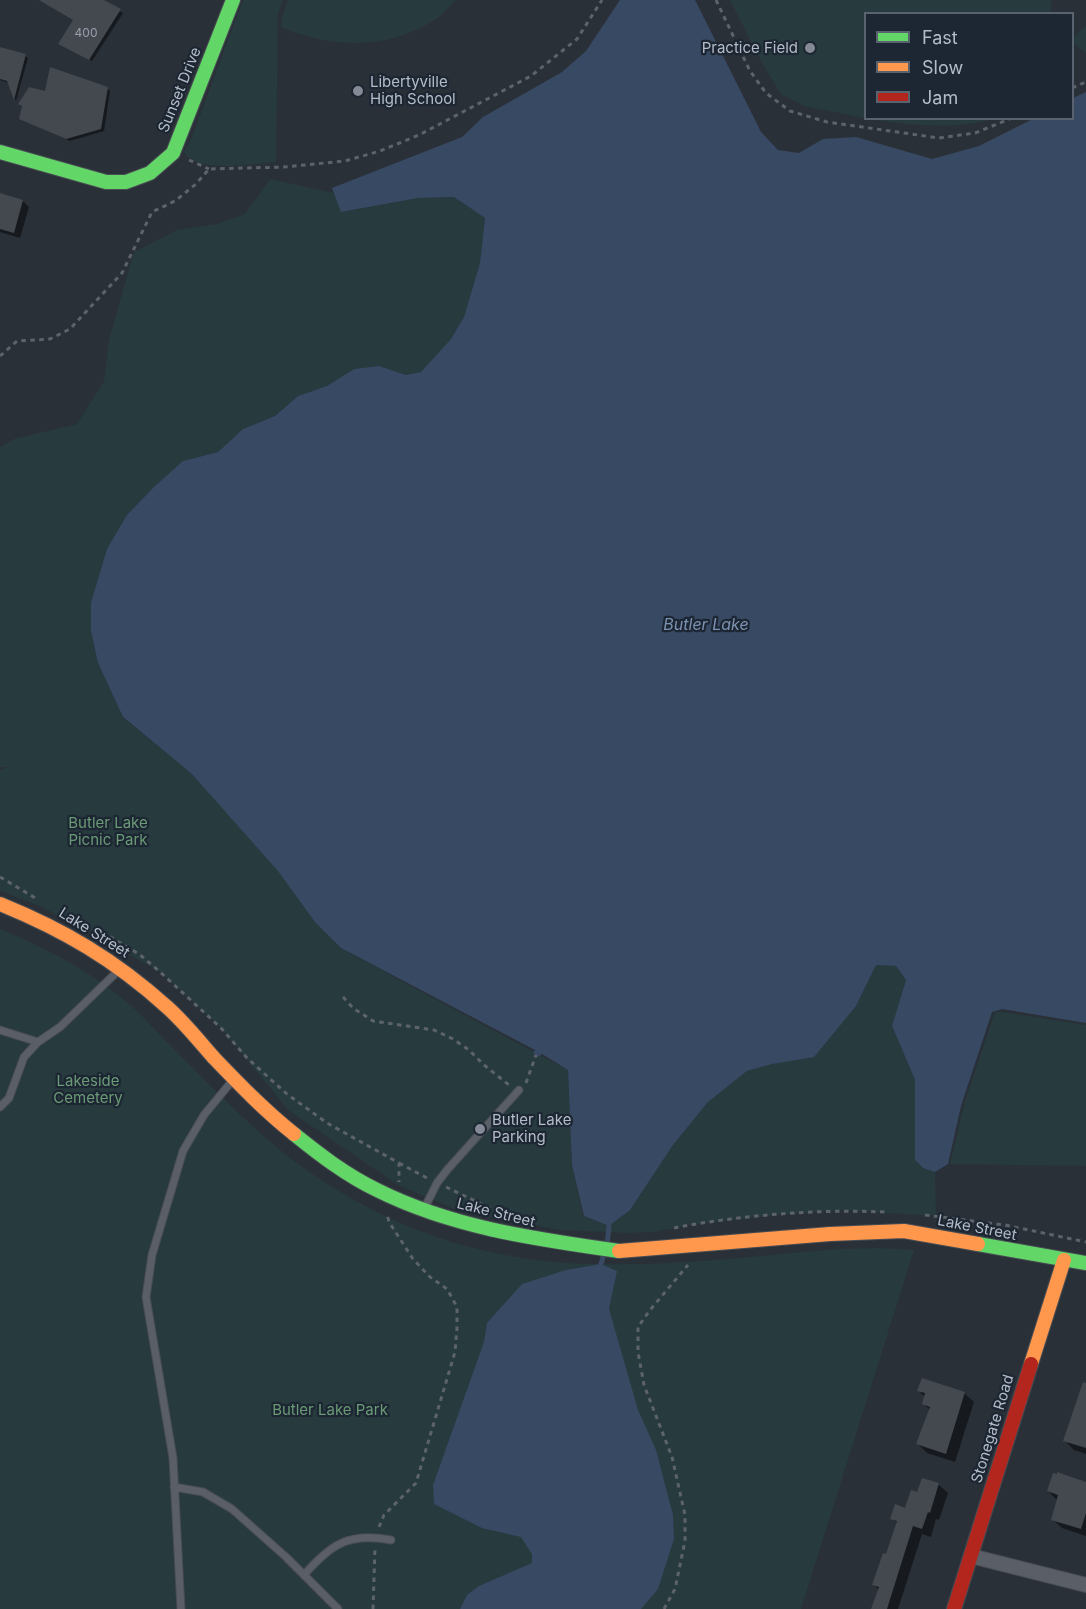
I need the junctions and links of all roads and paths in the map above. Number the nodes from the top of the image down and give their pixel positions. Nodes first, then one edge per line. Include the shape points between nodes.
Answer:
1 (233, 0) edge
2 (602, 0) edge
3 (716, 0) edge
4 (1007, 120) edge
5 (0, 152) edge
6 (173, 153) junction
7 (209, 169) junction
8 (0, 356) edge
9 (0, 877) edge
10 (41, 901) dead end
11 (0, 904) edge
12 (95, 928) dead end
13 (121, 969) junction
14 (344, 997) dead end
15 (0, 1030) edge
16 (38, 1042) junction
17 (536, 1055) dead end
18 (234, 1079) junction
19 (519, 1090) junction
20 (0, 1107) edge
21 (399, 1163) junction
22 (437, 1183) junction
23 (398, 1185) dead end
24 (424, 1210) junction
25 (387, 1213) dead end
26 (504, 1215) dead end
27 (691, 1225) dead end
28 (690, 1247) junction
29 (1064, 1260) junction
30 (1086, 1263) edge
31 (174, 1487) junction
32 (377, 1538) junction
33 (391, 1540) dead end
34 (971, 1556) junction
35 (304, 1575) junction
36 (1086, 1585) edge
37 (182, 1609) edge
38 (338, 1609) edge
39 (373, 1609) edge
40 (664, 1609) edge
41 (954, 1609) edge

1 - 6 street, Sunset Drive
2 - 7 path via 577,39 531,76 419,135 345,160
3 - 4 path via 750,71 766,93 790,111 827,122 939,138 975,134
5 - 6 street, Sunset Drive via 123,184 156,171
6 - 7 path
7 - 8 path via 175,201 152,212 122,273 70,329 50,339 17,341
9 - 10 path
11 - 13 street, Lake Street via 44,922
12 - 21 path via 139,954 287,1094 327,1123
13 - 16 lane via 60,1027
13 - 18 street, Lake Street via 168,1008
14 - 19 path via 373,1021 434,1030 453,1039
15 - 16 lane
16 - 20 lane via 24,1057 9,1098
17 - 19 path via 528,1080
18 - 24 street, Lake Street via 329,1161 376,1190
18 - 31 lane via 204,1115 183,1151 152,1255 146,1297 173,1458
19 - 22 lane
21 - 22 path
21 - 23 path
22 - 24 lane
22 - 26 path
24 - 28 street, Lake Street via 475,1227 572,1246 626,1252
25 - 32 path via 413,1259 447,1289 457,1307 457,1328 455,1352 416,1483 384,1515
27 - 28 path
28 - 29 street, Lake Street via 904,1231
28 - 40 path via 693,1257 686,1268 638,1327 644,1385 672,1457 685,1515 685,1541 675,1589
29 - 30 street, Lake Street
29 - 34 street, Stonegate Road
31 - 35 lane via 203,1492 232,1509
31 - 37 lane
32 - 33 lane
32 - 35 lane via 361,1536 340,1543 322,1554
32 - 39 path
34 - 36 street
34 - 41 street, Stonegate Road
35 - 38 lane

